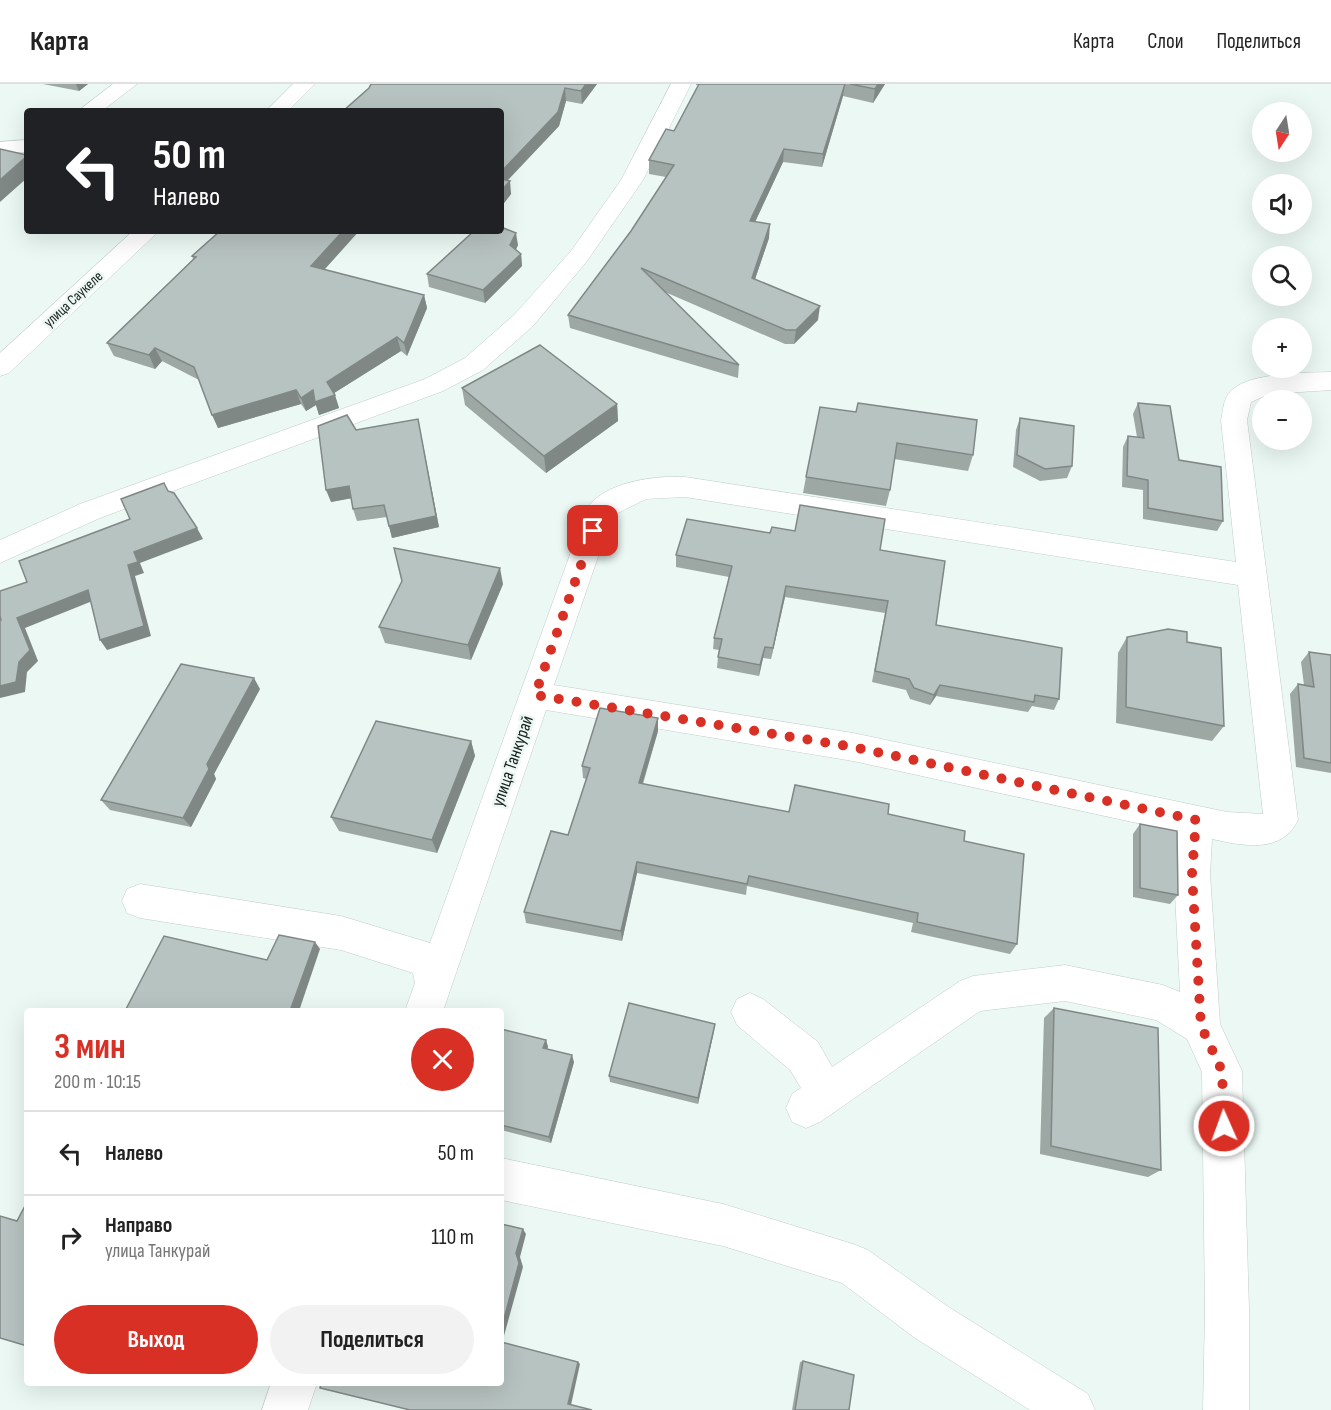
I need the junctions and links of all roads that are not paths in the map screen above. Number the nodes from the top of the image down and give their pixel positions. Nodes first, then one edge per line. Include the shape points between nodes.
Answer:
1 (128, 84) edge
2 (305, 84) edge
3 (681, 84) edge
4 (92, 108) edge
5 (279, 108) edge
6 (24, 146) edge
7 (0, 148) edge
8 (144, 234) edge
9 (0, 367) edge
10 (1331, 381) edge
11 (0, 552) edge
12 (1251, 576) junction
13 (535, 695) junction
14 (1196, 820) junction
15 (140, 901) dead end
16 (429, 997) edge
17 (750, 1012) dead end
18 (1201, 1026) junction
19 (504, 1180) edge
20 (293, 1386) edge
21 (285, 1410) edge
22 (1072, 1410) edge
23 (1226, 1410) edge

1 - 4 street
2 - 5 street
3 - 11 street via 632,180 579,256 525,320 474,364 434,385 90,511
6 - 7 street
8 - 9 street, улица Саукеле
10 - 12 street via 1256,389 1243,394 1238,401 1234,420
12 - 13 street, улица Танкурай via 655,485 625,495 600,510
12 - 14 street via 1281,820 1269,830
13 - 14 street via 853,747
13 - 16 street, улица Танкурай
14 - 18 street via 1192,874
15 - 16 street via 341,933 428,960
17 - 18 street via 804,1056 816,1101 973,994 1065,983 1163,1003
18 - 23 street via 1222,1071
19 - 22 street via 723,1225 853,1265 931,1322
20 - 21 street

